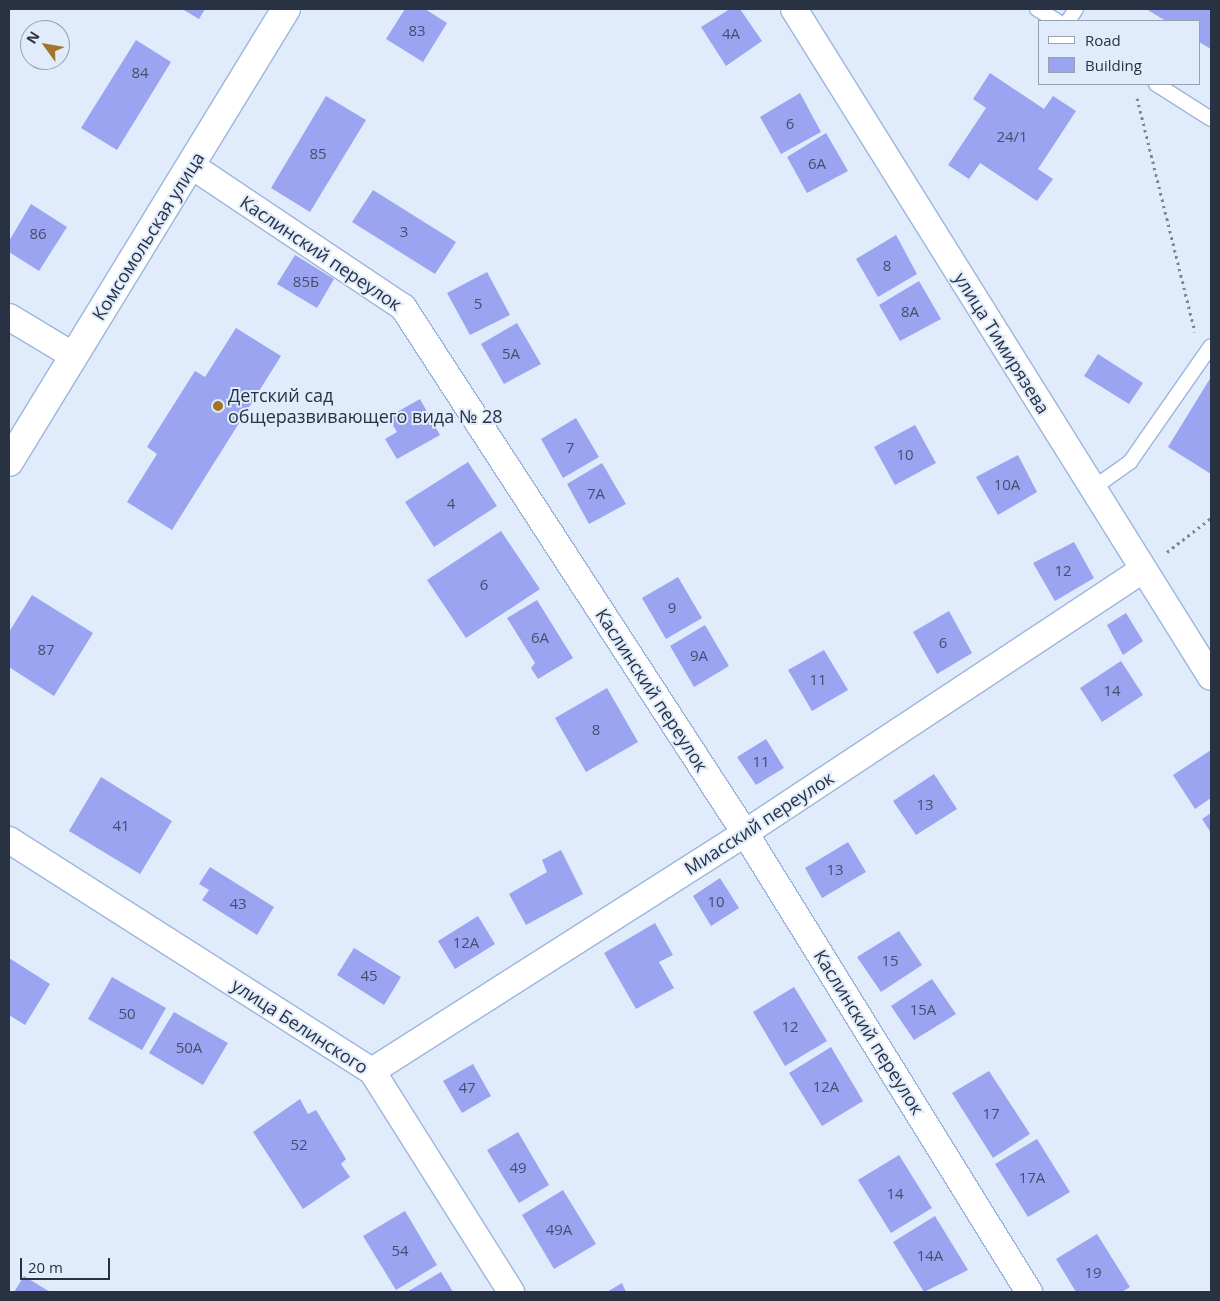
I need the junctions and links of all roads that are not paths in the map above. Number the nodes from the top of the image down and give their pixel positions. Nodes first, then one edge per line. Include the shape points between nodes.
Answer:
1 (286, 9) edge
2 (794, 9) edge
3 (1037, 9) edge
4 (1076, 9) edge
5 (1055, 20) edge
6 (1069, 20) edge
7 (1158, 85) edge
8 (1211, 119) edge
9 (192, 166) junction
10 (9, 317) edge
11 (1211, 346) edge
12 (74, 356) junction
13 (9, 462) edge
14 (1092, 489) junction
15 (1142, 570) junction
16 (1211, 677) edge
17 (745, 833) junction
18 (9, 840) edge
19 (372, 1072) junction
20 (511, 1292) edge
21 (1029, 1292) edge

1 - 9 street, Комсомольская улица
2 - 14 street, улица Тимирязева
3 - 5 lane
4 - 6 lane
7 - 8 lane
9 - 12 street, Комсомольская улица
9 - 17 street, Каслинский переулок via 403,306
10 - 12 street
11 - 14 lane via 1130,462
12 - 13 street, Комсомольская улица
14 - 15 street, улица Тимирязева
15 - 16 street, улица Тимирязева
15 - 17 street, Миасский переулок
17 - 19 street, Миасский переулок
17 - 21 street, Каслинский переулок
18 - 19 street, улица Белинского
19 - 20 street, улица Белинского

